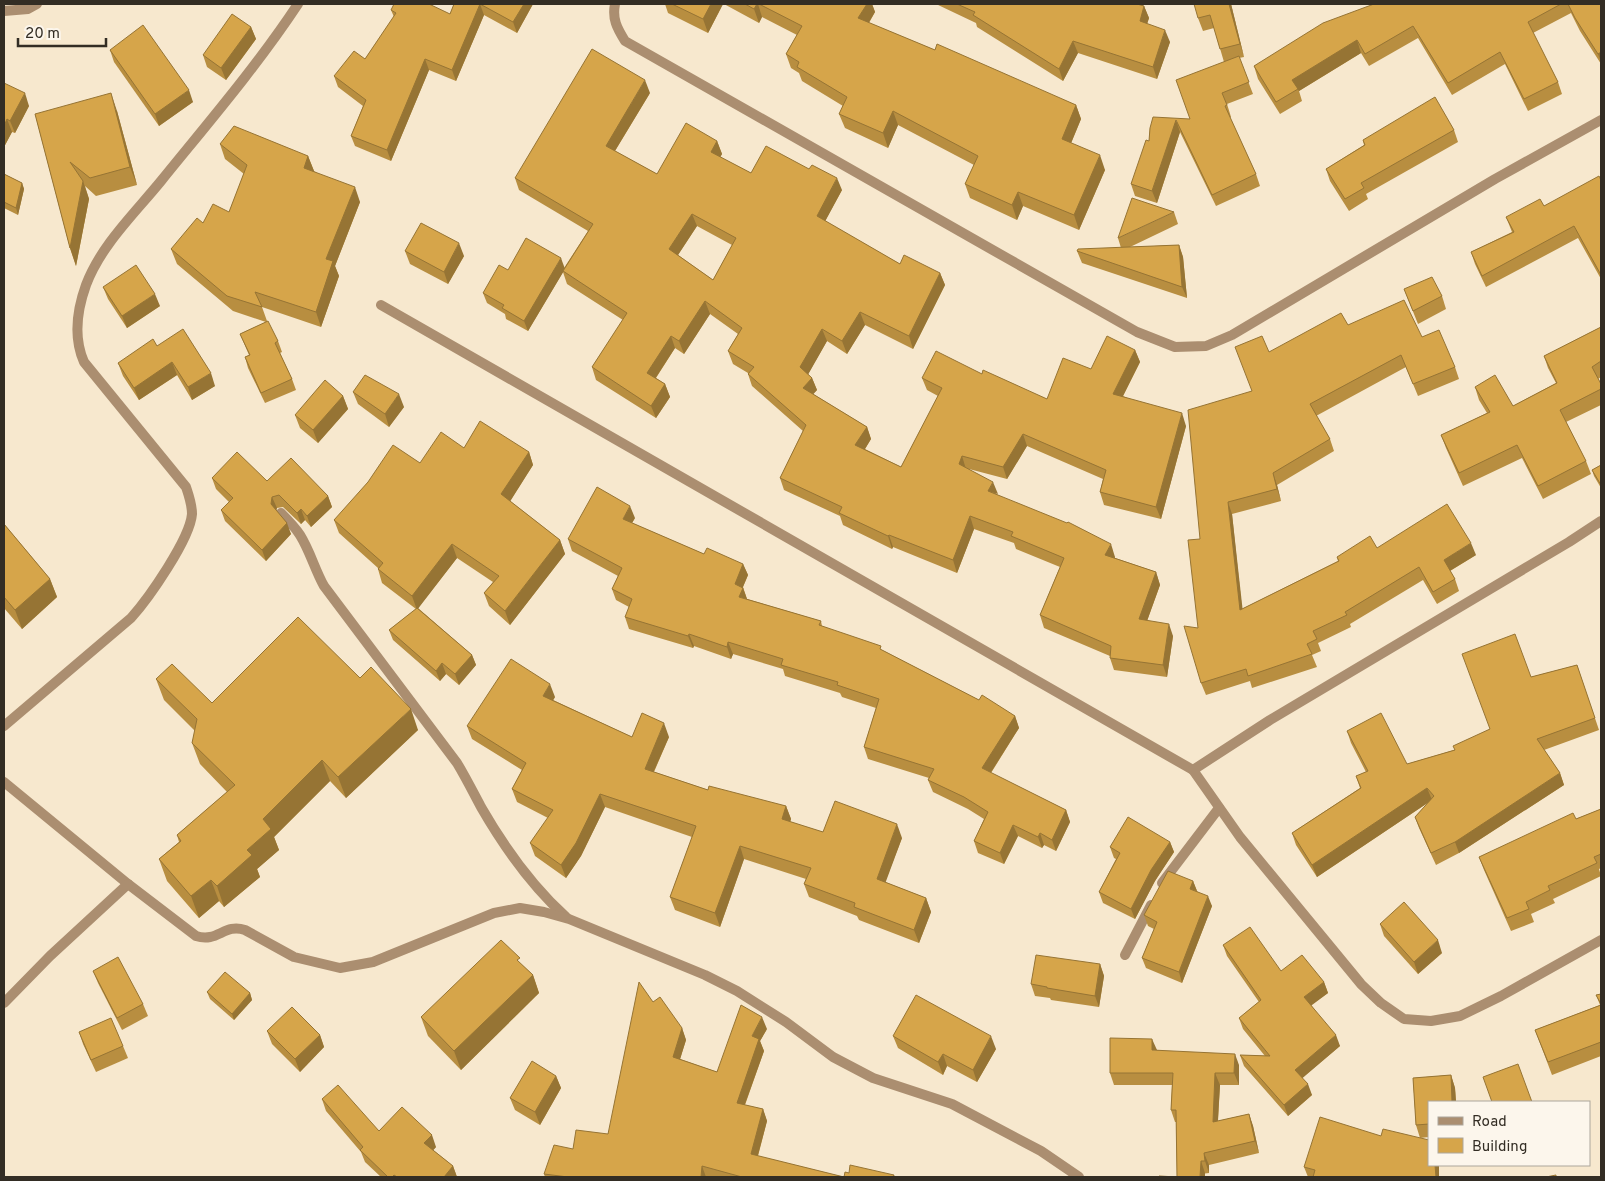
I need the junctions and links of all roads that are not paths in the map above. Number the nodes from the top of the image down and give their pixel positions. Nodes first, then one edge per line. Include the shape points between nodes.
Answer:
1 (38, 4) edge
2 (298, 4) edge
3 (615, 4) edge
4 (4, 11) edge
5 (1601, 120) edge
6 (381, 304) dead end
7 (282, 513) edge
8 (1601, 521) edge
9 (4, 726) edge
10 (1193, 770) junction
11 (4, 782) edge
12 (1218, 808) junction
13 (128, 884) junction
14 (569, 919) junction
15 (1601, 940) edge
16 (1125, 955) dead end
17 (4, 1003) edge
18 (1079, 1177) edge

1 - 4 street via 28,9
2 - 9 street via 227,101 104,250 86,284 76,335 78,349 84,362 186,487 192,515 181,544 132,618
3 - 5 street via 613,15 625,41 1137,332 1175,347 1206,346 1232,335
6 - 10 street
7 - 14 street via 299,534 324,586 456,763 515,860
8 - 10 street via 1270,720
10 - 12 street
11 - 13 street
12 - 15 street via 1361,984 1404,1019 1431,1021 1460,1016
12 - 16 street via 1161,884
13 - 14 street via 196,936 205,939 237,927 294,957 340,968 373,962 494,913 520,908
13 - 17 street
14 - 18 street via 737,991 833,1057 872,1078 952,1104 1041,1151

